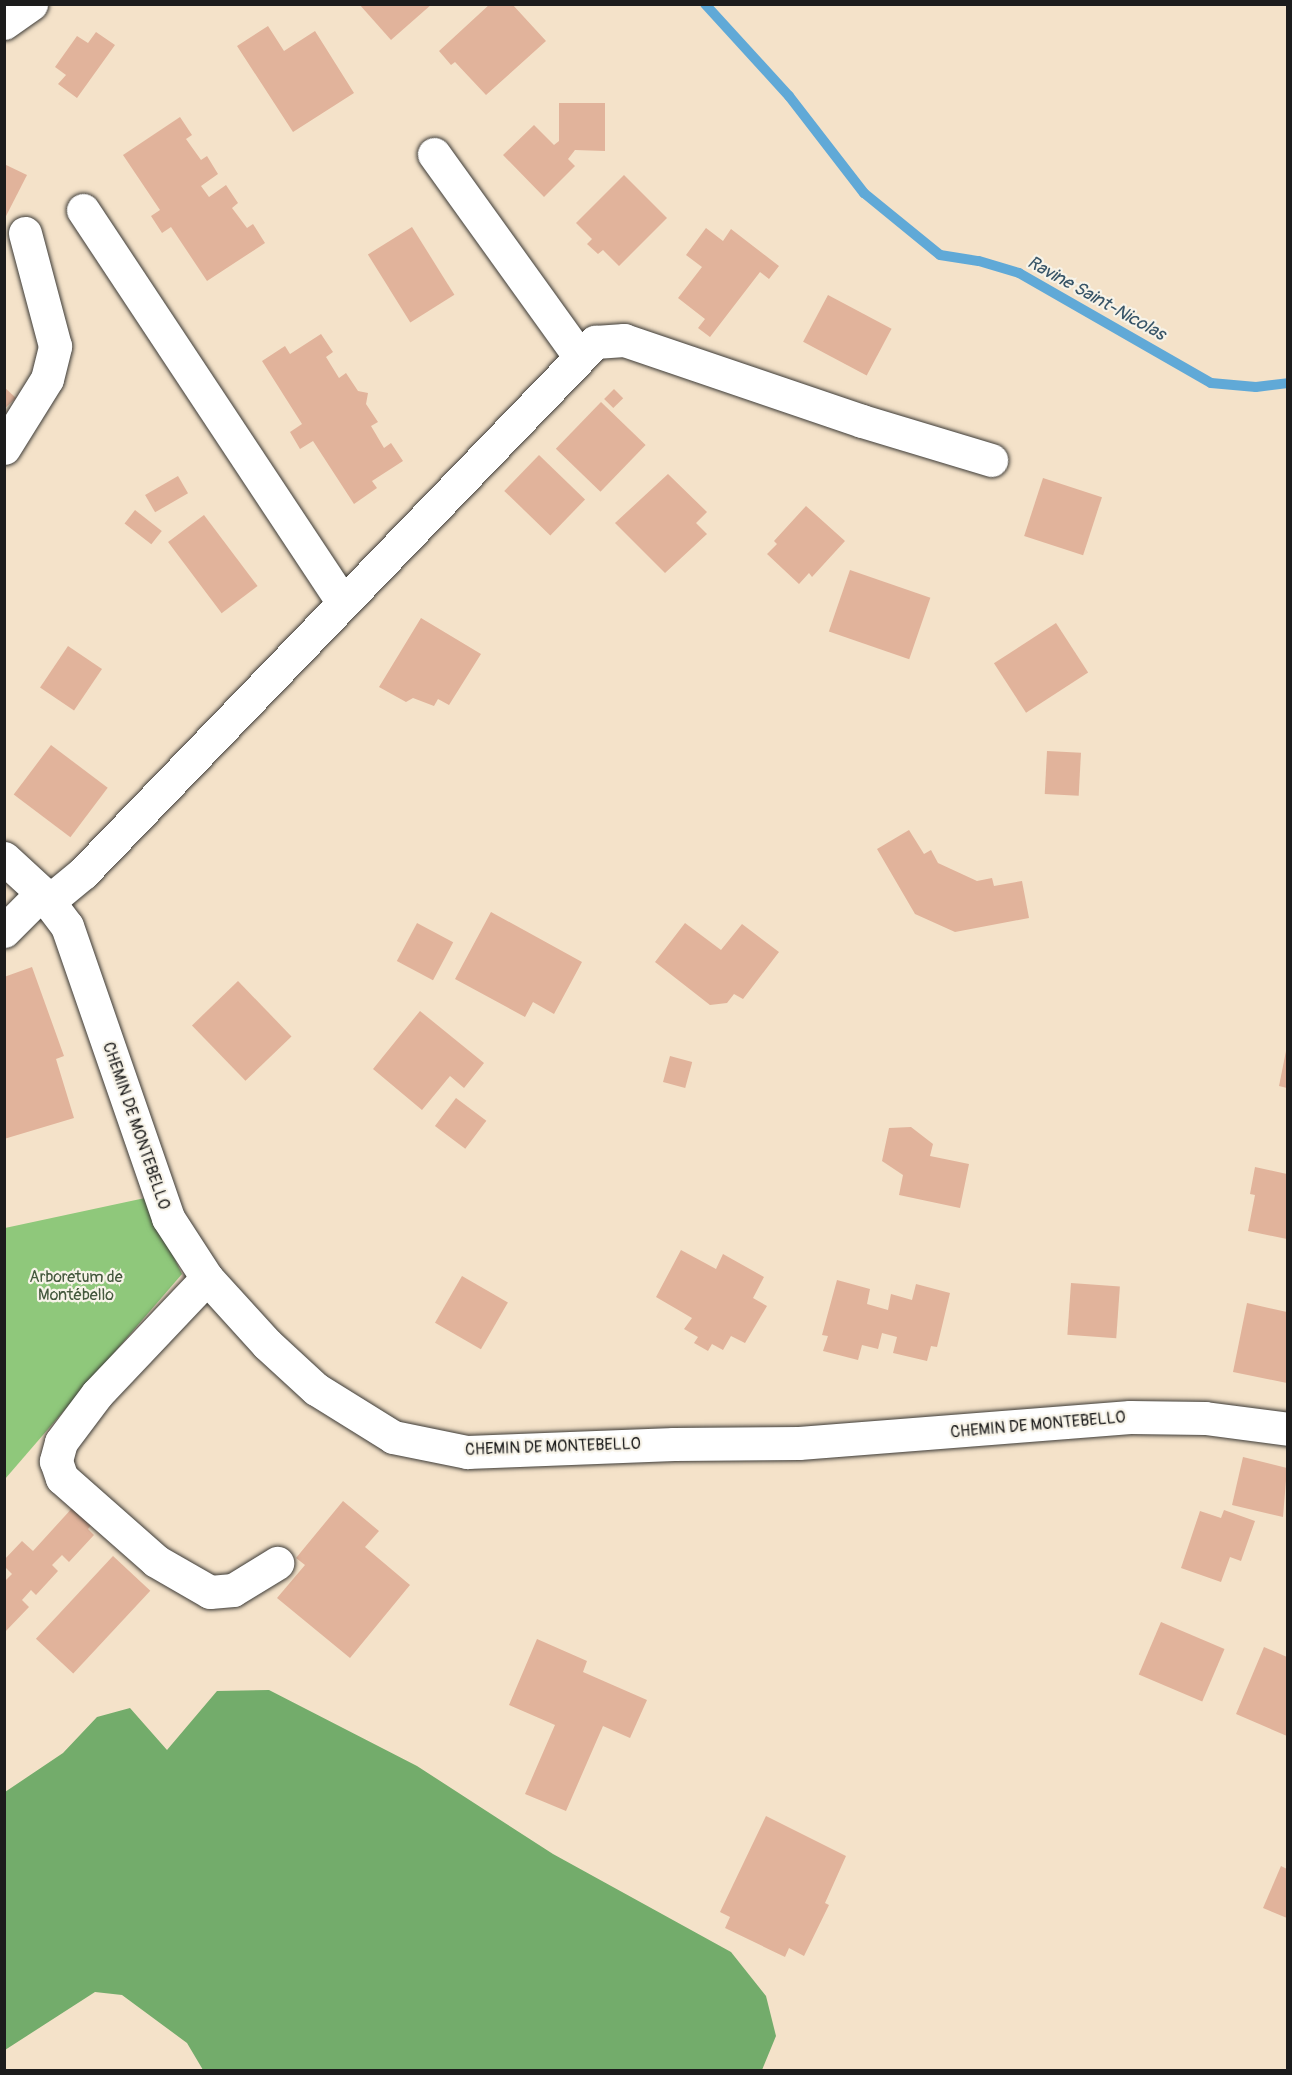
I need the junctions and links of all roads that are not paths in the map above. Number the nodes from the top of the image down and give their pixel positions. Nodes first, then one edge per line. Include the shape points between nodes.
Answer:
1 (31, 4) edge
2 (4, 23) edge
3 (434, 154) dead end
4 (83, 210) dead end
5 (26, 233) dead end
6 (579, 356) junction
7 (4, 448) edge
8 (991, 460) dead end
9 (342, 602) junction
10 (4, 858) edge
11 (45, 897) junction
12 (4, 931) edge
13 (207, 1278) junction
14 (1287, 1429) edge
15 (277, 1563) dead end

1 - 2 street
3 - 6 street
4 - 9 street
5 - 7 street via 55,346 47,379
6 - 8 street via 595,342 624,340 862,422
6 - 9 street
9 - 11 street via 83,873
10 - 11 street, CHEMIN DE MONTEBELLO
11 - 12 street
11 - 13 street, CHEMIN DE MONTEBELLO via 67,926 79,954 123,1095 168,1218
13 - 14 street, CHEMIN DE MONTEBELLO via 315,1389 393,1437 467,1452 799,1443 1130,1417 1205,1418
13 - 15 street via 97,1394 61,1442 56,1461 62,1478 156,1561 210,1592 233,1590

